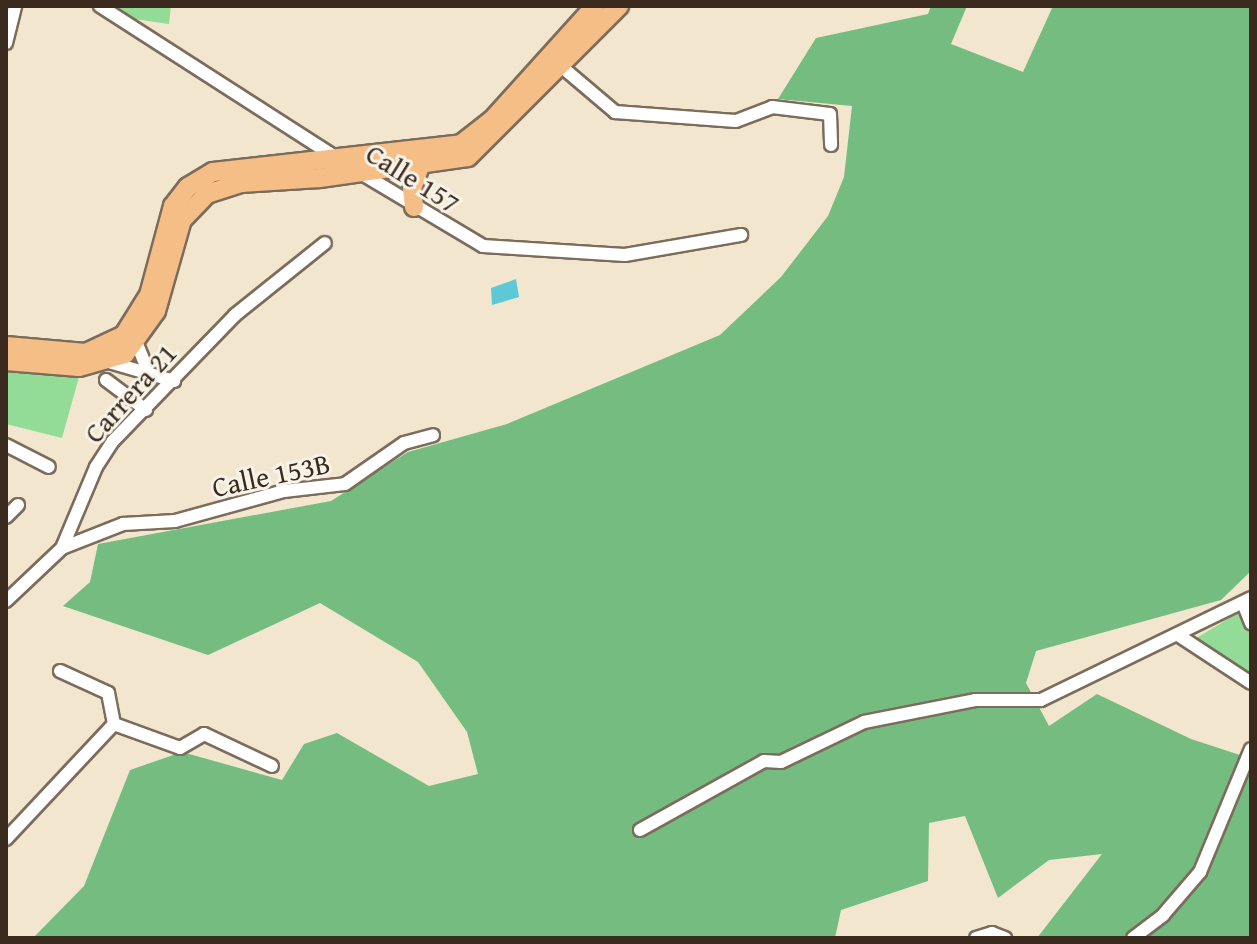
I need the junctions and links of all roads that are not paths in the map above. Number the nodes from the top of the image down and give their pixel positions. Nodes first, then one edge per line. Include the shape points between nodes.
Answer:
1 (15, 6) edge
2 (100, 6) edge
3 (595, 6) edge
4 (619, 6) edge
5 (6, 43) edge
6 (562, 67) junction
7 (831, 145) dead end
8 (339, 159) junction
9 (420, 166) junction
10 (358, 172) junction
11 (414, 207) junction
12 (741, 235) dead end
13 (325, 243) dead end
14 (137, 344) junction
15 (6, 346) edge
16 (6, 361) edge
17 (147, 369) junction
18 (107, 371) junction
19 (174, 381) junction
20 (146, 410) junction
21 (433, 435) dead end
22 (6, 445) edge
23 (49, 467) dead end
24 (18, 505) dead end
25 (6, 517) edge
26 (62, 548) junction
27 (1247, 600) edge
28 (6, 601) edge
29 (1251, 623) edge
30 (1178, 635) junction
31 (60, 671) dead end
32 (1251, 683) edge
33 (114, 724) junction
34 (1251, 749) edge
35 (272, 766) dead end
36 (640, 830) dead end
37 (6, 839) edge
38 (980, 936) edge
39 (1005, 938) edge
40 (1133, 938) edge

1 - 5 street
2 - 8 street, Calle 157
3 - 8 main road via 492,120 461,144
4 - 6 main road
6 - 7 street via 615,112 736,121 772,107 830,114
6 - 9 main road via 481,149
8 - 10 street, Calle 157
8 - 15 main road via 229,168 198,180 173,206 149,295 124,335 86,353
9 - 10 main road
9 - 11 main road via 412,189
10 - 11 street, Calle 157
10 - 14 main road via 241,183 198,200 182,220 163,293
11 - 12 street, Calle 157 via 483,246 625,255
13 - 19 street, Carrera 21 via 235,315
14 - 17 street
14 - 18 main road
16 - 18 main road
17 - 18 street
17 - 19 street
18 - 20 street
19 - 20 street, Carrera 21
20 - 26 street, Carrera 21 via 113,441 96,467
21 - 26 street, Calle 153B via 404,443 345,484 284,491 175,521 123,524
22 - 23 street
24 - 25 street
26 - 28 street, Carrera 21
27 - 29 street
27 - 30 street
30 - 32 street
30 - 36 street via 1041,700 975,700 864,722 781,762 764,761
31 - 33 street via 108,693
33 - 35 street via 180,748 204,734
33 - 37 street
34 - 40 street via 1200,872 1163,915
38 - 39 street

